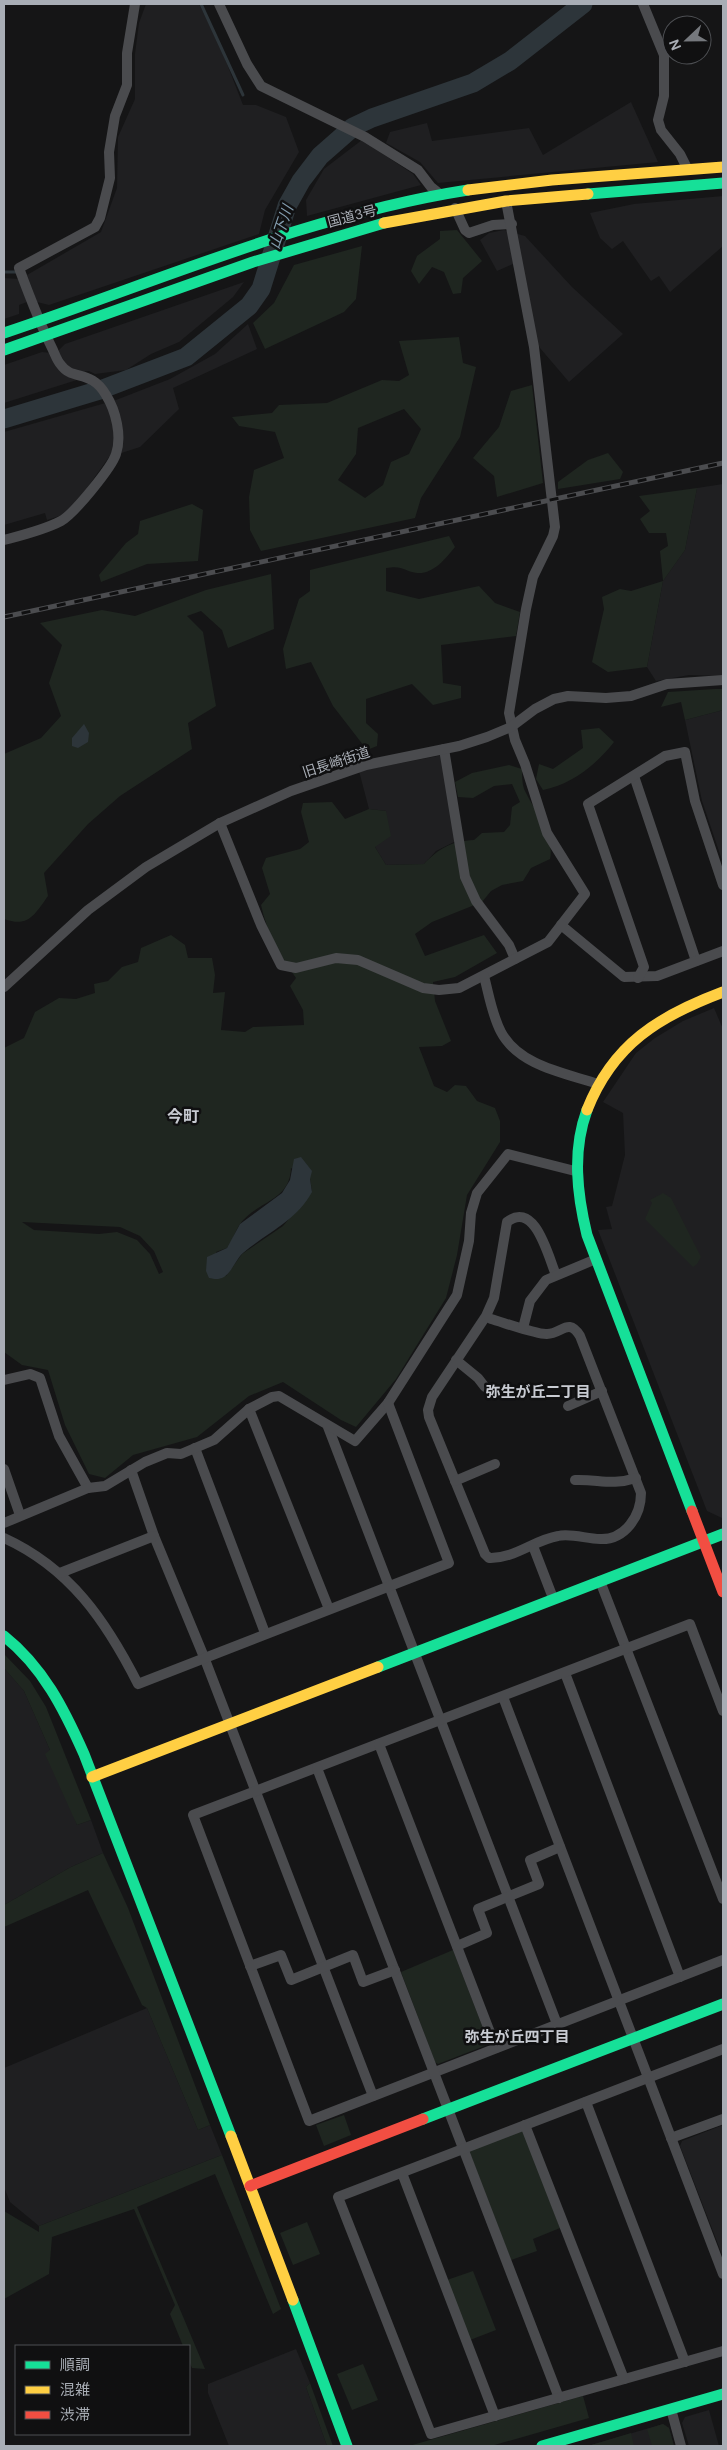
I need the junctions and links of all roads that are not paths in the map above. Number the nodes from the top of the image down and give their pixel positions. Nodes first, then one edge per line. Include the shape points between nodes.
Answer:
1 (135, 4) edge
2 (219, 4) edge
3 (643, 4) edge
4 (723, 167) edge
5 (688, 170) junction
6 (723, 183) edge
7 (442, 195) junction
8 (506, 201) junction
9 (458, 210) junction
10 (512, 224) junction
11 (39, 322) junction
12 (4, 333) edge
13 (45, 335) junction
14 (4, 350) edge
15 (4, 540) edge
16 (723, 680) edge
17 (511, 727) junction
18 (444, 749) junction
19 (634, 776) junction
20 (220, 823) junction
21 (723, 885) edge
22 (561, 925) junction
23 (723, 951) edge
24 (515, 959) junction
25 (696, 961) junction
26 (484, 976) junction
27 (638, 978) junction
28 (4, 987) edge
29 (723, 992) edge
30 (598, 1084) junction
31 (575, 1171) junction
32 (596, 1259) junction
33 (556, 1275) junction
34 (486, 1316) junction
35 (524, 1328) junction
36 (456, 1360) junction
37 (4, 1380) edge
38 (485, 1387) dead end
39 (602, 1391) junction
40 (388, 1403) junction
41 (568, 1406) dead end
42 (249, 1409) junction
43 (328, 1427) junction
44 (195, 1448) junction
45 (496, 1464) dead end
46 (4, 1469) edge
47 (131, 1470) junction
48 (636, 1478) junction
49 (575, 1480) dead end
50 (455, 1481) junction
51 (88, 1488) junction
52 (20, 1515) junction
53 (4, 1523) edge
54 (723, 1534) edge
55 (154, 1536) junction
56 (4, 1538) edge
57 (704, 1541) junction
58 (533, 1546) junction
59 (60, 1573) junction
60 (600, 1580) junction
61 (388, 1586) junction
62 (723, 1592) edge
63 (553, 1598) junction
64 (328, 1609) junction
65 (265, 1634) junction
66 (4, 1636) edge
67 (626, 1650) junction
68 (413, 1652) junction
69 (204, 1657) junction
70 (565, 1673) junction
71 (503, 1697) junction
72 (723, 1711) edge
73 (440, 1721) junction
74 (230, 1724) junction
75 (379, 1744) junction
76 (317, 1768) junction
77 (92, 1777) junction
78 (254, 1792) junction
79 (560, 1847) junction
80 (508, 1896) junction
81 (723, 1899) edge
82 (457, 1946) junction
83 (723, 1960) edge
84 (250, 1966) junction
85 (322, 1968) junction
86 (395, 1970) junction
87 (680, 1977) junction
88 (619, 2001) junction
89 (723, 2004) edge
90 (557, 2024) junction
91 (633, 2038) junction
92 (496, 2048) junction
93 (723, 2049) edge
94 (434, 2072) junction
95 (648, 2078) junction
96 (372, 2096) junction
97 (586, 2102) junction
98 (448, 2111) junction
99 (723, 2118) edge
100 (525, 2125) junction
101 (672, 2138) junction
102 (464, 2148) junction
103 (402, 2172) junction
104 (250, 2186) junction
105 (723, 2274) edge
106 (723, 2351) edge
107 (685, 2362) junction
108 (624, 2379) junction
109 (723, 2394) edge
110 (559, 2398) junction
111 (670, 2409) junction
112 (495, 2416) junction
113 (347, 2446) edge
114 (542, 2446) edge
115 (681, 2446) edge

1 - 11 street via 127,53 128,85 110,139 110,178 100,218 95,227 21,272
2 - 7 street via 247,64 262,86 360,135 418,170
3 - 5 street via 664,55 664,96 658,120 661,130
4 - 5 main road, 国道3号
5 - 7 main road, 国道3号 via 505,185
6 - 8 main road, 国道3号
7 - 9 street
7 - 11 main road, 国道3号 via 384,206 298,231
8 - 9 main road, 国道3号
8 - 10 street
9 - 10 street via 469,234 493,225
9 - 13 main road, 国道3号 via 389,222 295,248
10 - 17 street via 534,346 555,526 533,577 509,713
11 - 12 main road, 国道3号
11 - 13 street
13 - 14 main road, 国道3号
13 - 15 street via 61,366 72,374 93,379 106,394 115,415 116,455 78,508 63,520
16 - 17 street, 旧長崎街道 via 667,684 631,696 554,699
17 - 18 street, 旧長崎街道 via 487,738
17 - 22 street via 547,833 585,894
18 - 20 street, 旧長崎街道 via 366,765 291,791
18 - 24 street via 465,877 476,901 509,945
19 - 21 street via 665,756 684,752 695,801
19 - 25 street
19 - 27 street via 588,804 644,967
20 - 26 street via 281,966 296,968 336,958 358,960 423,988 439,990 459,988
20 - 28 street, 旧長崎街道 via 146,867 88,910
22 - 24 street via 548,942
22 - 27 street via 624,977
23 - 25 street
24 - 26 street
25 - 27 street via 657,976
26 - 30 street via 492,1011 502,1034 520,1054 541,1066
29 - 30 main road via 688,1005 653,1024 618,1058
30 - 31 main road via 584,1117
31 - 32 main road via 581,1217
31 - 40 street via 508,1154 503,1160 477,1193 457,1295
32 - 33 street
32 - 57 main road
33 - 34 street via 535,1226 522,1215 514,1216 505,1231 494,1298
33 - 35 street via 542,1284 530,1301
34 - 35 street
34 - 36 street
35 - 39 street via 546,1334 564,1327 576,1329
36 - 38 street
36 - 50 street via 432,1397 428,1410
37 - 51 street via 30,1374 40,1378 59,1436
39 - 41 street
39 - 48 street
40 - 43 street via 355,1441
40 - 61 street via 449,1564
42 - 43 street via 280,1396
42 - 44 street via 214,1440
42 - 64 street
43 - 61 street
44 - 47 street via 181,1454 167,1453
44 - 65 street
45 - 50 street
46 - 52 street
47 - 51 street via 105,1486
47 - 55 street
48 - 49 street via 612,1484
48 - 58 street via 641,1493 639,1509 630,1526 617,1535 602,1540 559,1535
50 - 58 street via 489,1558 503,1558
51 - 52 street
52 - 53 street
54 - 57 main road
55 - 59 street
55 - 69 street
56 - 59 street
57 - 60 main road
57 - 62 main road
58 - 63 street
59 - 69 street via 92,1606 118,1644 138,1684
60 - 63 main road
60 - 67 street
61 - 64 street
61 - 68 street
63 - 68 main road
64 - 65 street
65 - 69 street
66 - 77 main road via 27,1658 59,1700
67 - 70 street
67 - 72 street via 690,1624
67 - 81 street
68 - 73 street
68 - 74 main road
69 - 74 street
70 - 71 street
70 - 87 street
71 - 73 street
71 - 79 street
73 - 75 street
73 - 80 street
74 - 77 main road
74 - 78 street
75 - 76 street
75 - 82 street
76 - 78 street
76 - 86 street
77 - 104 main road
78 - 84 street via 193,1815
78 - 85 street
79 - 80 street via 530,1860 539,1884
79 - 88 street
80 - 82 street via 478,1909 487,1933
80 - 90 street
82 - 92 street
83 - 87 street
84 - 85 street via 280,1954 291,1980
84 - 96 street via 309,2121
85 - 86 street via 353,1955 363,1982
85 - 96 street
86 - 94 street
87 - 88 street
88 - 90 street
88 - 91 street
89 - 91 main road
90 - 92 street
91 - 95 street
91 - 98 main road
92 - 94 street
93 - 95 street
94 - 96 street
94 - 98 street
95 - 97 street
95 - 101 street
97 - 100 street
97 - 107 street
98 - 102 street
98 - 104 main road
99 - 101 street
100 - 102 street
100 - 108 street
101 - 105 street
102 - 103 street
102 - 110 street
103 - 112 street
103 - 112 street via 338,2197 431,2434
104 - 113 main road
106 - 107 street
107 - 108 street
108 - 110 street
109 - 111 main road
110 - 112 street
111 - 114 main road
111 - 115 street

